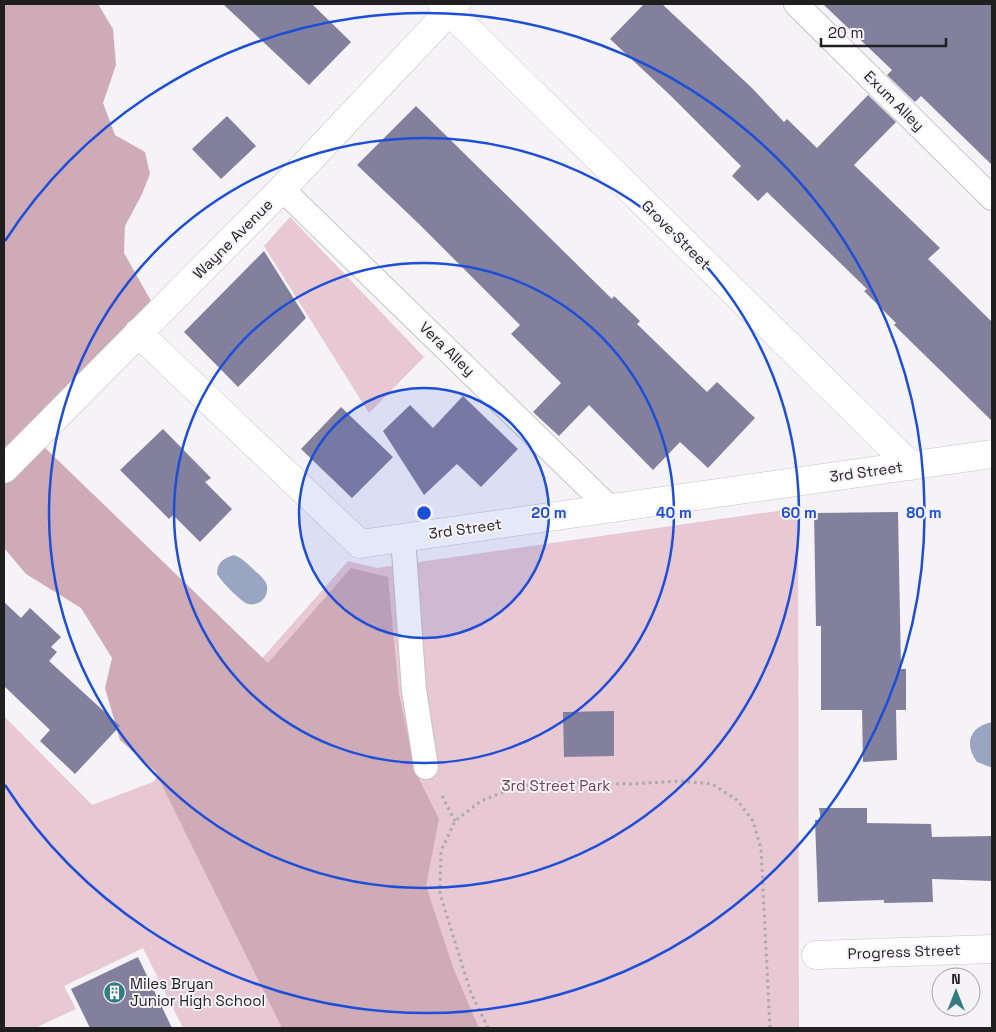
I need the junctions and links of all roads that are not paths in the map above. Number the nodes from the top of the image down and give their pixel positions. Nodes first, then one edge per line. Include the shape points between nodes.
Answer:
1 (796, 4) edge
2 (449, 6) edge
3 (282, 190) junction
4 (992, 198) edge
5 (138, 333) junction
6 (992, 454) edge
7 (911, 466) junction
8 (4, 469) edge
9 (611, 508) junction
10 (403, 538) junction
11 (426, 767) dead end
12 (992, 949) edge
13 (816, 954) dead end

1 - 4 lane, Exum Alley
2 - 3 street, Wayne Avenue
2 - 7 street, Grove Street
3 - 5 street, Wayne Avenue
3 - 9 lane, Vera Alley
5 - 8 street, Wayne Avenue
5 - 10 street, 3rd Street via 360,544
6 - 7 street, 3rd Street
7 - 9 street, 3rd Street
9 - 10 street, 3rd Street
10 - 11 lane via 414,690
12 - 13 street, Progress Street

